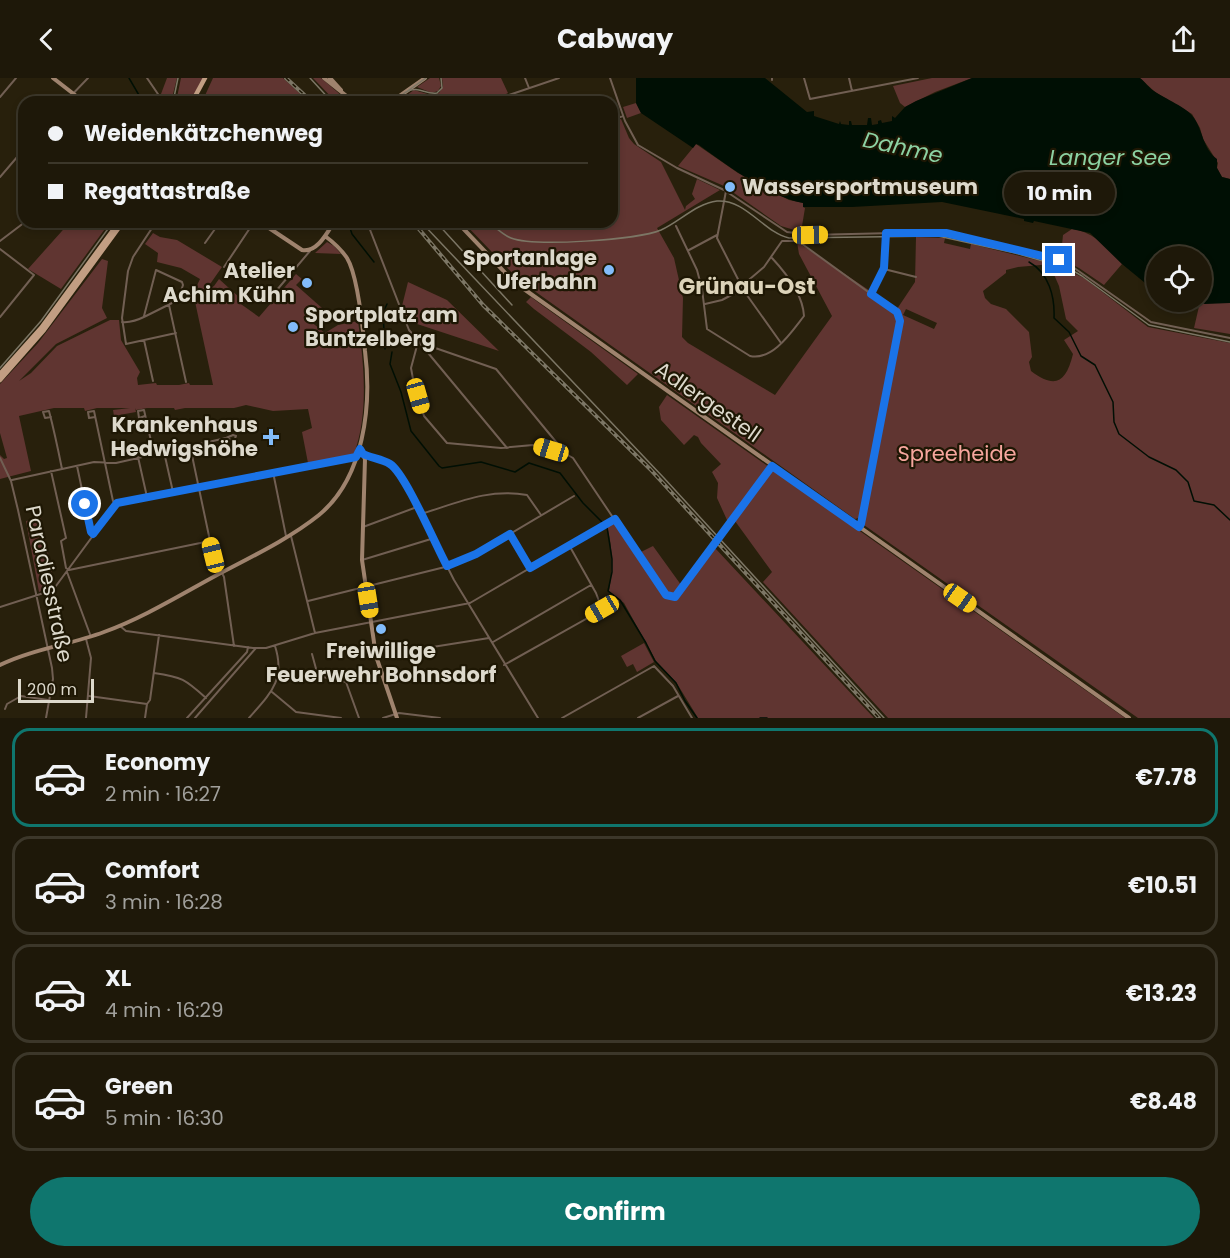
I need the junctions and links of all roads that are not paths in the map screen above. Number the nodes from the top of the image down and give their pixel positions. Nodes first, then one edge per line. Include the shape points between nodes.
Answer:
1 (16, 78) edge
2 (52, 78) edge
3 (88, 78) edge
4 (147, 78) edge
5 (206, 78) edge
6 (324, 78) edge
7 (330, 78) edge
8 (424, 78) edge
9 (525, 78) edge
10 (559, 78) edge
11 (610, 78) edge
12 (804, 78) edge
13 (849, 78) edge
14 (894, 78) edge
15 (918, 78) edge
16 (418, 80) edge
17 (895, 83) junction
18 (529, 88) junction
19 (852, 91) junction
20 (72, 93) junction
21 (345, 94) junction
22 (509, 95) dead end
23 (70, 96) edge
24 (76, 96) edge
25 (159, 96) edge
26 (197, 96) edge
27 (347, 96) edge
28 (398, 96) edge
29 (616, 96) edge
30 (0, 97) edge
31 (618, 102) edge
32 (623, 117) junction
33 (618, 118) edge
34 (18, 156) edge
35 (0, 177) edge
36 (726, 191) junction
37 (676, 226) dead end
38 (18, 227) edge
39 (116, 228) edge
40 (117, 228) edge
41 (152, 228) edge
42 (216, 228) edge
43 (250, 228) edge
44 (269, 228) edge
45 (330, 228) edge
46 (332, 228) edge
47 (369, 228) edge
48 (463, 228) edge
49 (793, 233) junction
50 (886, 233) junction
51 (717, 235) junction
52 (325, 236) junction
53 (792, 240) junction
54 (0, 241) edge
55 (205, 243) dead end
56 (334, 243) junction
57 (0, 249) edge
58 (689, 250) junction
59 (310, 251) junction
60 (772, 258) junction
61 (224, 267) dead end
62 (884, 268) junction
63 (916, 277) dead end
64 (743, 287) junction
65 (276, 291) dead end
66 (871, 294) junction
67 (705, 304) junction
68 (169, 305) junction
69 (144, 316) junction
70 (0, 317) edge
71 (122, 322) junction
72 (176, 333) junction
73 (1230, 338) edge
74 (144, 340) junction
75 (418, 342) junction
76 (781, 343) junction
77 (0, 374) edge
78 (0, 380) edge
79 (153, 381) dead end
80 (186, 382) dead end
81 (145, 416) dead end
82 (51, 417) dead end
83 (95, 417) dead end
84 (226, 438) dead end
85 (190, 446) junction
86 (507, 448) junction
87 (360, 449) junction
88 (164, 452) junction
89 (154, 454) junction
90 (363, 454) junction
91 (566, 454) junction
92 (138, 457) junction
93 (356, 457) junction
94 (0, 458) edge
95 (104, 462) junction
96 (77, 466) junction
97 (772, 466) junction
98 (62, 469) junction
99 (51, 471) junction
100 (273, 472) junction
101 (10, 479) junction
102 (199, 487) junction
103 (173, 492) junction
104 (574, 496) dead end
105 (147, 497) junction
106 (116, 504) junction
107 (417, 507) junction
108 (420, 514) junction
109 (541, 515) junction
110 (615, 519) junction
111 (362, 526) junction
112 (859, 527) junction
113 (93, 534) junction
114 (510, 534) junction
115 (288, 535) junction
116 (432, 539) junction
117 (210, 541) junction
118 (569, 545) junction
119 (362, 560) junction
120 (447, 566) junction
121 (530, 568) junction
122 (68, 571) junction
123 (222, 572) junction
124 (591, 585) junction
125 (366, 586) junction
126 (37, 596) junction
127 (308, 601) junction
128 (618, 601) dead end
129 (468, 603) junction
130 (0, 607) edge
131 (602, 609) junction
132 (371, 622) junction
133 (120, 626) junction
134 (315, 633) junction
135 (159, 636) junction
136 (92, 637) junction
137 (489, 638) junction
138 (86, 639) junction
139 (492, 642) junction
140 (234, 646) junction
141 (275, 646) junction
142 (248, 647) junction
143 (47, 648) junction
144 (256, 648) junction
145 (312, 654) dead end
146 (376, 656) junction
147 (0, 665) edge
148 (504, 665) junction
149 (154, 673) junction
150 (272, 692) junction
151 (89, 696) junction
152 (678, 696) junction
153 (206, 698) junction
154 (49, 701) junction
155 (147, 704) junction
156 (5, 709) dead end
157 (397, 716) edge
158 (46, 718) edge
159 (86, 718) edge
160 (145, 718) edge
161 (187, 718) edge
162 (195, 718) edge
163 (249, 718) edge
164 (341, 718) edge
165 (359, 718) edge
166 (383, 718) edge
167 (440, 718) edge
168 (538, 718) edge
169 (562, 718) edge
170 (638, 718) edge
171 (692, 718) edge
172 (1129, 718) edge

1 - 30 street
2 - 20 street
3 - 20 street
4 - 25 street
5 - 26 main road
6 - 21 street
7 - 21 street
8 - 16 street
9 - 18 street
10 - 18 street
11 - 29 street
12 - 19 street via 809,99
13 - 19 street
14 - 17 street
15 - 17 street
16 - 28 street
17 - 19 street
18 - 22 street
20 - 23 street
20 - 24 street
21 - 27 street
31 - 32 street
32 - 33 street
32 - 36 street via 636,142 648,152
34 - 35 street
36 - 49 street
36 - 51 street
37 - 58 street
38 - 54 street
39 - 77 main road via 41,328
40 - 78 main road via 44,330
41 - 71 street via 128,268
42 - 55 street
43 - 61 street
44 - 59 street
45 - 52 street
46 - 56 street
47 - 75 street via 409,330
48 - 97 street, Adlergestell via 514,282
49 - 50 street
49 - 53 street
50 - 62 street
50 - 73 street via 946,233 1056,260 1079,270 1151,322
51 - 58 street
51 - 64 street
52 - 56 street
52 - 59 street
53 - 60 street via 782,241
53 - 66 street
56 - 87 street via 350,264 365,347 367,412
57 - 70 street via 34,275
58 - 67 street
59 - 65 street
60 - 64 street
60 - 76 street via 788,278 804,310
62 - 63 street
62 - 66 street
64 - 67 street via 729,297
64 - 76 street
66 - 112 street via 897,312 900,321
67 - 76 street via 707,329 749,356 761,356
68 - 69 street
68 - 69 street via 178,300 182,282 156,270
68 - 72 street
69 - 71 street
71 - 74 street via 126,344
72 - 74 street
72 - 80 street
74 - 79 street
75 - 86 street
75 - 86 street via 411,368 424,416 445,441 454,445
75 - 91 street via 496,369
81 - 89 street
82 - 98 street
83 - 95 street
84 - 85 street
85 - 88 street
85 - 102 street
86 - 91 street via 533,445
87 - 90 street
87 - 93 street
88 - 89 street
88 - 103 street
89 - 92 street
90 - 107 street via 392,466
90 - 111 street
91 - 110 street via 573,458
92 - 95 street
92 - 105 street
93 - 100 street
93 - 115 street via 324,510
94 - 101 street, Paradiesstraße
95 - 96 street
95 - 106 street
96 - 98 street
96 - 113 street
97 - 110 street via 675,597 666,595
97 - 112 street, Adlergestell
98 - 99 street
99 - 101 street
99 - 122 street via 66,537 61,541
100 - 102 street
100 - 115 street
101 - 126 street, Paradiesstraße
102 - 103 street
102 - 117 street
103 - 105 street
104 - 109 street
105 - 106 street
106 - 113 street
107 - 108 street
107 - 111 street
108 - 109 street via 481,494 501,492 527,495
108 - 116 street
109 - 114 street
110 - 118 street
111 - 119 street
112 - 172 street, Adlergestell
113 - 122 street
114 - 120 street
114 - 121 street
115 - 123 street
115 - 127 street
116 - 119 street
116 - 120 street
117 - 122 street
117 - 123 street
118 - 121 street
118 - 124 street
119 - 125 street
120 - 125 street
120 - 129 street
121 - 129 street
122 - 126 street via 51,592
122 - 136 street
123 - 133 street
123 - 140 street
124 - 131 street
124 - 139 street
125 - 127 street
125 - 132 street
126 - 130 street
126 - 143 street, Paradiesstraße
127 - 134 street
128 - 131 street
129 - 132 street
129 - 137 street
131 - 148 street
132 - 134 street
132 - 146 street
133 - 135 street via 126,631
133 - 136 street
134 - 141 street
135 - 140 street
135 - 149 street
136 - 138 street
137 - 139 street
137 - 146 street
138 - 143 street
138 - 151 street via 91,658
139 - 148 street
140 - 142 street
141 - 144 street
141 - 150 street via 280,669
142 - 144 street
142 - 153 street
143 - 147 street
143 - 154 street, Paradiesstraße via 53,676
144 - 162 street
145 - 165 street via 318,676 346,682
146 - 157 street
148 - 168 street
149 - 153 street via 186,680
149 - 155 street
150 - 163 street
150 - 164 street via 296,712
151 - 155 street
151 - 159 street
152 - 169 street via 654,666
152 - 170 street
152 - 171 street
153 - 161 street
154 - 156 street via 21,696
154 - 158 street, Paradiesstraße
155 - 160 street
157 - 166 street
157 - 167 street

